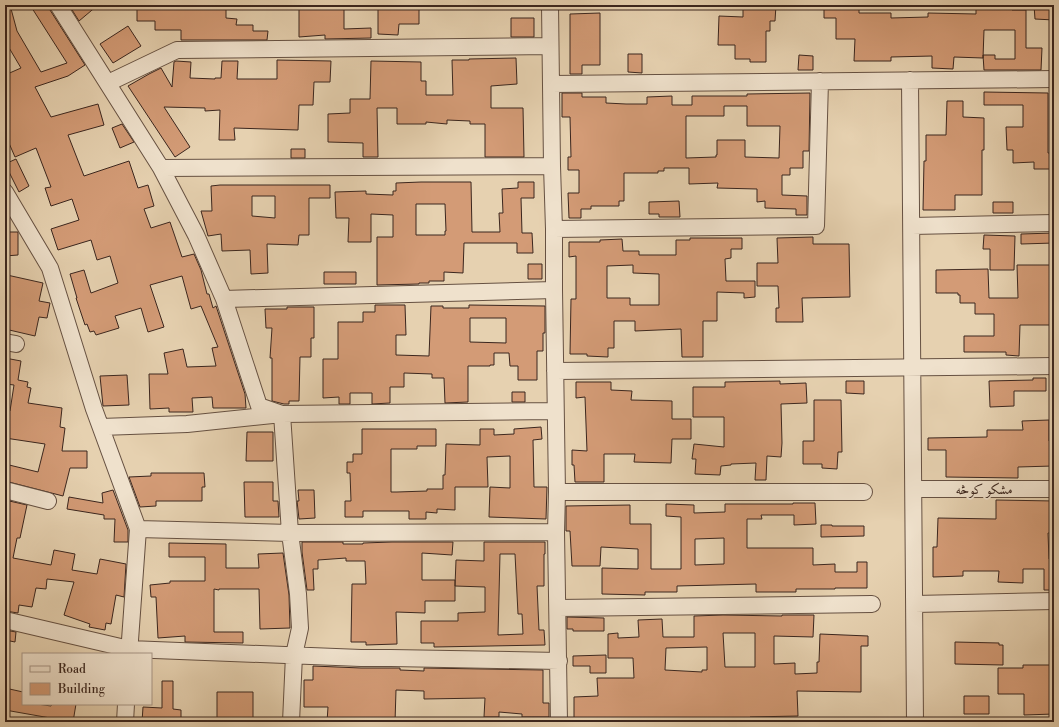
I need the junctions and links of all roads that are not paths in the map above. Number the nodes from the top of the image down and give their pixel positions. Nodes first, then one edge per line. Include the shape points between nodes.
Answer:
1 (58, 5) edge
2 (550, 5) edge
3 (550, 46) junction
4 (1054, 79) edge
5 (910, 80) junction
6 (820, 81) junction
7 (108, 83) junction
8 (551, 84) junction
9 (552, 166) junction
10 (161, 168) junction
11 (6, 194) edge
12 (1054, 223) edge
13 (912, 226) junction
14 (554, 229) junction
15 (554, 290) junction
16 (224, 299) junction
17 (1054, 366) edge
18 (913, 367) junction
19 (554, 371) junction
20 (555, 410) junction
21 (282, 414) junction
22 (101, 427) junction
23 (914, 489) junction
24 (1054, 489) edge
25 (5, 490) edge
26 (557, 492) junction
27 (864, 492) dead end
28 (48, 501) dead end
29 (138, 529) junction
30 (290, 532) junction
31 (556, 532) junction
32 (1054, 601) edge
33 (872, 604) dead end
34 (915, 604) junction
35 (558, 608) junction
36 (5, 620) edge
37 (129, 651) edge
38 (294, 655) junction
39 (558, 661) junction
40 (126, 705) edge
41 (125, 722) edge
42 (292, 722) edge
43 (559, 722) edge
44 (915, 722) edge

1 - 7 street
2 - 3 street
3 - 7 street via 177,50
3 - 8 street
4 - 5 street
5 - 6 street
5 - 13 street
6 - 8 street
6 - 14 street via 816,226
7 - 10 street
8 - 9 street
9 - 10 street
9 - 14 street
10 - 16 street via 196,234
11 - 22 street via 50,268
12 - 13 street
13 - 18 street
14 - 15 street
15 - 16 street
15 - 19 street
16 - 21 street via 259,406
17 - 18 street
18 - 19 street
18 - 23 street
19 - 20 street
20 - 21 street
20 - 26 street
21 - 22 street via 187,424
21 - 30 street
22 - 29 street
23 - 24 street, مشکو کوڅه
23 - 34 street
25 - 28 street
26 - 27 street
26 - 31 street
29 - 30 street
29 - 37 street
30 - 31 street
30 - 38 street via 300,628
31 - 35 street
32 - 34 street
33 - 35 street
34 - 44 street
35 - 39 street
36 - 37 street
37 - 38 street
38 - 39 street
38 - 42 street
39 - 43 street
40 - 41 street

